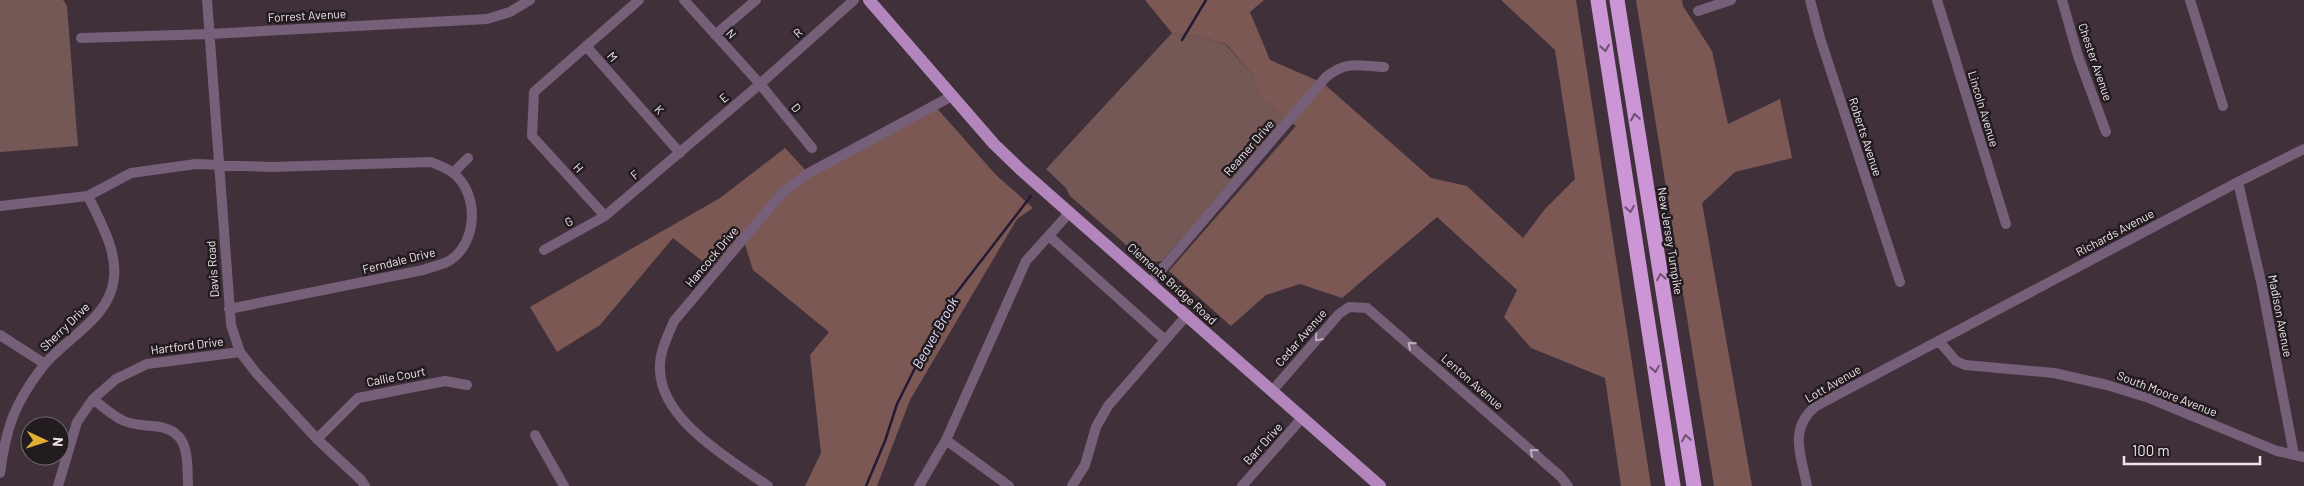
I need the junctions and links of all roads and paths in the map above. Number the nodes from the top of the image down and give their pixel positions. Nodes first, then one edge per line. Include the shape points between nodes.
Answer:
1 (207, 0) edge
2 (530, 0) edge
3 (639, 0) edge
4 (684, 0) edge
5 (756, 0) edge
6 (854, 0) edge
7 (869, 0) edge
8 (1598, 0) edge
9 (1617, 0) edge
10 (1731, 0) edge
11 (1810, 0) edge
12 (1937, 0) edge
13 (2062, 0) edge
14 (2190, 0) edge
15 (517, 4) edge
16 (1698, 11) dead end
17 (210, 34) junction
18 (715, 35) junction
19 (81, 38) dead end
20 (586, 46) junction
21 (1384, 67) dead end
22 (760, 84) junction
23 (618, 85) joint
24 (952, 96) junction
25 (2223, 106) dead end
26 (2106, 132) dead end
27 (812, 148) dead end
28 (2304, 149) edge
29 (680, 153) junction
30 (468, 158) dead end
31 (218, 164) junction
32 (453, 173) junction
33 (2238, 182) junction
34 (88, 196) junction
35 (0, 206) edge
36 (1070, 212) junction
37 (605, 216) junction
38 (2006, 224) dead end
39 (1049, 236) junction
40 (544, 250) dead end
41 (1150, 282) junction
42 (1900, 282) dead end
43 (1353, 307) joint
44 (229, 309) junction
45 (1187, 315) junction
46 (0, 335) edge
47 (1165, 340) junction
48 (1939, 341) junction
49 (240, 352) junction
50 (45, 364) junction
51 (467, 385) dead end
52 (1272, 391) junction
53 (94, 399) junction
54 (1302, 418) junction
55 (535, 436) dead end
56 (318, 439) junction
57 (946, 440) junction
58 (2299, 456) edge
59 (0, 473) edge
60 (58, 486) edge
61 (188, 486) edge
62 (365, 486) edge
63 (564, 486) edge
64 (768, 486) edge
65 (919, 486) edge
66 (1009, 486) edge
67 (1072, 486) edge
68 (1242, 486) edge
69 (1380, 486) edge
70 (1568, 486) edge
71 (1673, 486) edge
72 (1694, 486) edge
73 (1807, 486) edge

1 - 17 street, Davis Road
2 - 15 street, Forrest Avenue
3 - 20 street
4 - 18 street, N
5 - 18 street
6 - 22 street, R
7 - 24 main road, Clements Bridge Road
8 -> 71 highway
72 -> 9 highway, New Jersey Turnpike
10 - 16 street
11 - 42 street, Roberts Avenue
12 - 38 street, Lincoln Avenue
13 - 26 street, Chester Avenue via 2078,56
14 - 25 street
15 - 17 street, Forrest Avenue via 487,19
17 - 19 street, Forrest Avenue
17 - 31 street, Davis Road
18 - 22 street, N
20 - 23 street, M
20 - 37 street, H via 534,92 532,136
21 - 41 street, Reamer Drive via 1346,66 1326,77
22 - 27 street, D
22 - 29 street, E
23 - 29 street, K
24 - 36 main road, Clements Bridge Road via 994,144
24 - 64 street, Hancock Drive via 807,174 783,192 674,321 660,368 669,403 686,425
28 - 33 street, Richards Avenue
29 - 37 street, F
30 - 32 street
31 - 32 street, Ferndale Drive via 271,167 431,162
31 - 34 street, Ferndale Drive via 131,173
31 - 44 street, Davis Road
32 - 44 street, Ferndale Drive via 467,192 472,212 470,231 463,248 448,261 423,270
33 - 48 street, Richards Avenue
33 - 58 street, Madison Avenue
34 - 35 street
34 - 50 street, Sherry Drive via 114,259 114,280 107,302
36 - 39 street
36 - 41 main road, Clements Bridge Road
37 - 40 street, G
39 - 47 street
39 - 57 street via 1026,261
41 - 45 main road, Clements Bridge Road
43 -> 52 street, Cedar Avenue via 1339,314
70 -> 43 street, Lenton Avenue via 1367,308
44 - 49 street, Davis Road
45 - 47 street
45 - 52 main road, Clements Bridge Road
46 - 50 street
47 - 67 street via 1108,406 1096,428 1085,465
48 - 58 street, South Moore Avenue via 1956,361 1965,365 2054,372 2107,385 2146,397 2277,451
48 - 73 street, Lott Avenue via 1816,406 1805,415 1800,424 1799,441
49 - 53 street, Hartford Drive via 147,364 116,379
49 - 56 street, Davis Road
50 - 59 street, Sherry Drive via 15,411 5,436
51 - 56 street, Callie Court via 445,381 358,398
52 - 54 main road, Clements Bridge Road
53 - 60 street, Hartford Drive via 77,422
53 - 61 street via 122,421 159,426 171,430 183,440
54 - 68 street, Barr Drive
54 - 69 main road, Clements Bridge Road
55 - 63 street
56 - 62 street, Davis Road
57 - 65 street
57 - 66 street

